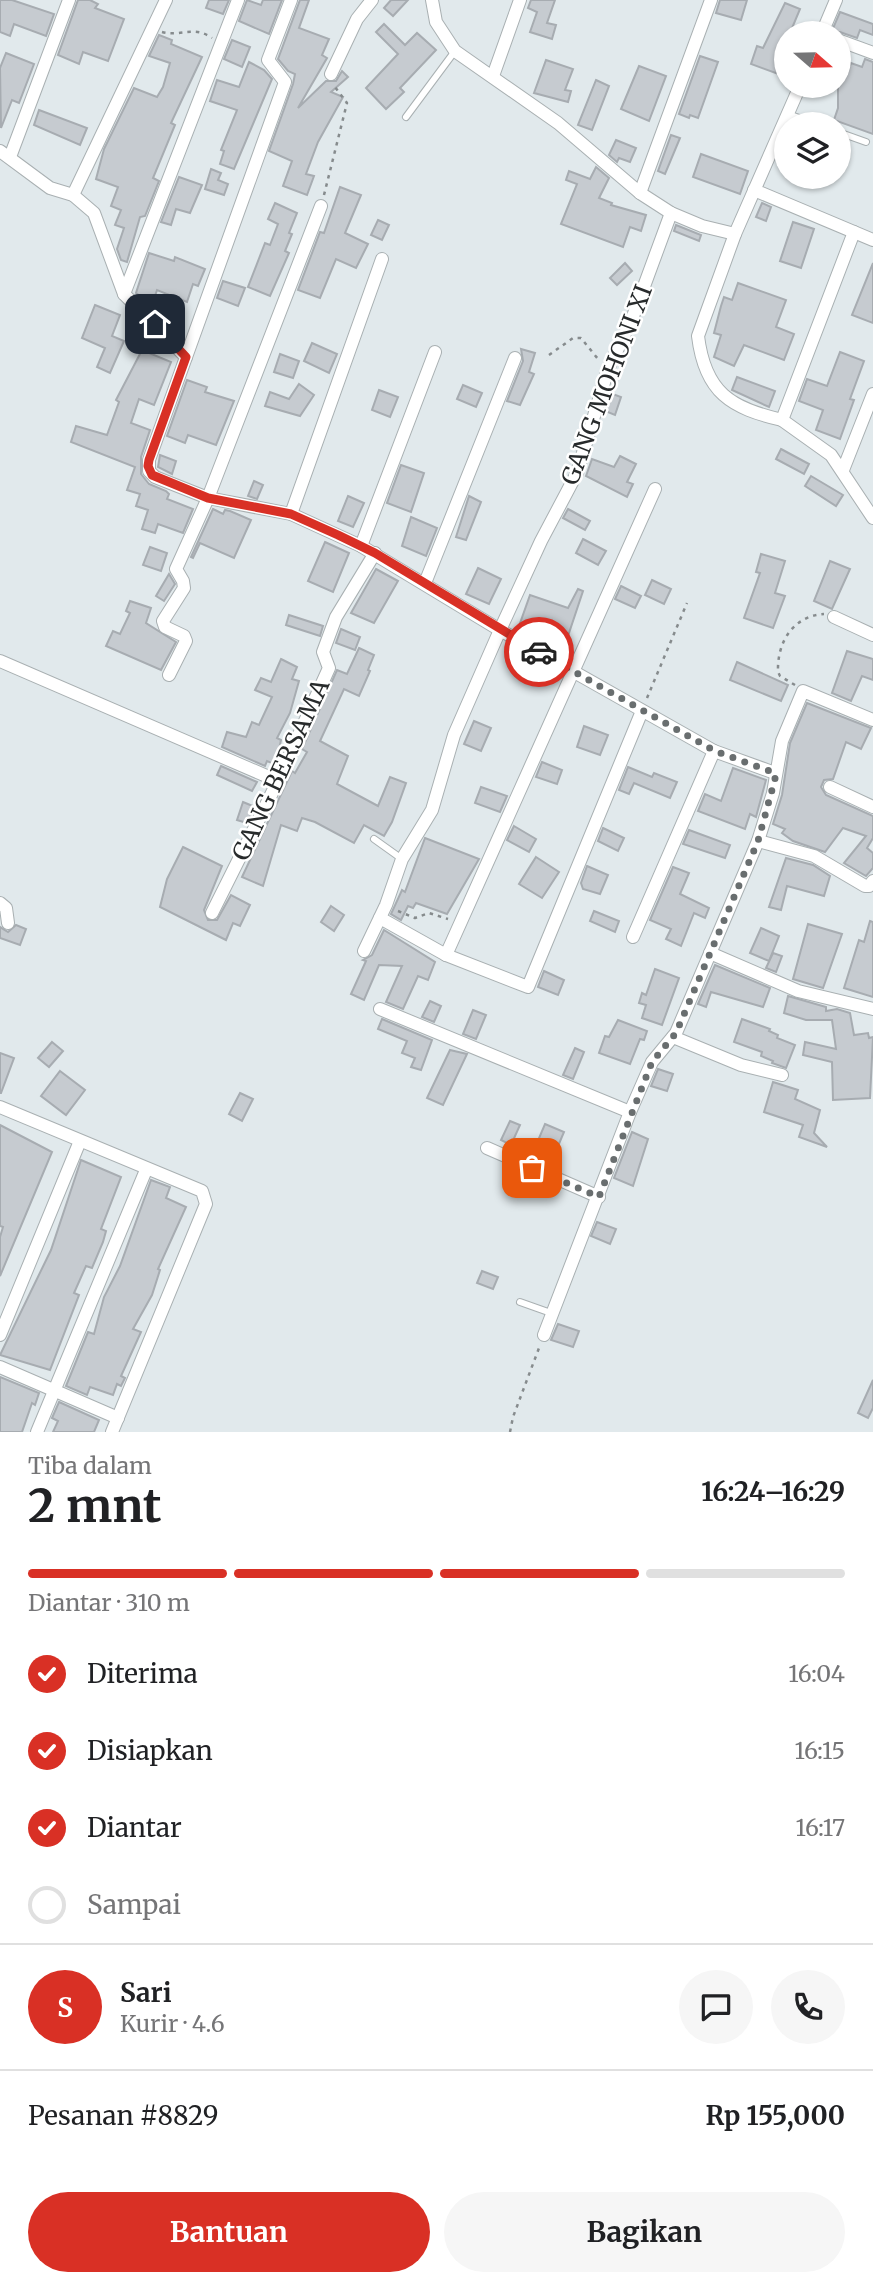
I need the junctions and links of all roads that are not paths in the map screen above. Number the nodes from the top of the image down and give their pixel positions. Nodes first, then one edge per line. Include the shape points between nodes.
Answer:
1 (69, 0) edge
2 (166, 0) edge
3 (238, 0) edge
4 (291, 0) edge
5 (372, 0) edge
6 (432, 0) edge
7 (520, 0) edge
8 (711, 0) edge
9 (836, 0) edge
10 (827, 21) edge
11 (851, 45) edge
12 (455, 51) junction
13 (873, 53) edge
14 (331, 74) road end
15 (493, 76) junction
16 (406, 117) dead end
17 (851, 137) edge
18 (866, 142) dead end
19 (774, 145) edge
20 (5, 154) edge
21 (754, 190) junction
22 (640, 193) junction
23 (73, 195) junction
24 (321, 206) road end
25 (671, 213) junction
26 (854, 232) junction
27 (735, 234) junction
28 (873, 240) edge
29 (382, 259) dead end
30 (124, 294) junction
31 (435, 352) dead end
32 (186, 357) junction
33 (515, 358) dead end
34 (873, 394) edge
35 (782, 421) junction
36 (844, 470) junction
37 (654, 489) dead end
38 (208, 498) junction
39 (291, 514) junction
40 (873, 518) edge
41 (362, 546) junction
42 (375, 553) junction
43 (425, 583) junction
44 (834, 617) road end
45 (500, 630) junction
46 (873, 635) edge
47 (0, 661) edge
48 (572, 671) junction
49 (169, 675) dead end
50 (642, 710) junction
51 (873, 720) edge
52 (715, 751) junction
53 (775, 773) junction
54 (278, 782) junction
55 (830, 787) dead end
56 (873, 807) edge
57 (374, 839) dead end
58 (758, 841) junction
59 (402, 859) junction
60 (873, 881) edge
61 (0, 903) edge
62 (212, 913) dead end
63 (380, 918) junction
64 (8, 923) dead end
65 (633, 937) dead end
66 (364, 951) dead end
67 (709, 953) junction
68 (446, 955) junction
69 (380, 1009) dead end
70 (873, 1009) edge
71 (673, 1037) junction
72 (782, 1075) dead end
73 (0, 1107) edge
74 (630, 1112) junction
75 (80, 1141) junction
76 (487, 1148) dead end
77 (146, 1170) junction
78 (599, 1197) junction
79 (520, 1302) dead end
80 (553, 1314) junction
81 (0, 1335) edge
82 (544, 1335) road end
83 (0, 1367) edge
84 (54, 1391) junction
85 (118, 1418) junction
86 (37, 1432) edge
87 (112, 1432) edge

1 - 20 street
2 - 23 street
3 - 30 street
4 - 32 street via 268,60 285,82
5 - 14 street via 356,19
6 - 12 street via 436,22
7 - 15 street
8 - 22 street
9 - 10 street
11 - 13 street
12 - 15 street
12 - 16 lane
15 - 22 street via 558,123
17 - 18 lane
19 - 21 street
20 - 23 street via 50,187
21 - 26 street
21 - 27 street
22 - 25 street
23 - 30 street via 100,223
24 - 38 street
25 - 27 street
25 - 45 street, GANG MOHONI XI via 632,319 608,369 578,473
26 - 28 street
26 - 35 street
27 - 35 street via 700,323 699,351 723,397 751,413
29 - 39 street
30 - 32 street
31 - 41 street
32 - 38 street via 148,466 155,477
33 - 43 street
34 - 36 street
35 - 36 street via 822,447
36 - 40 street
37 - 48 street
38 - 39 street
38 - 49 street via 176,569 184,588 164,619 164,626 186,638
39 - 41 street
41 - 42 street
42 - 43 street
42 - 54 street, GANG BERSAMA via 336,617 323,652 329,668
43 - 45 street
44 - 46 street
45 - 48 street
45 - 59 street, GANG MOHONI XI via 454,735 432,810
47 - 54 street
48 - 50 street
48 - 68 street
50 - 52 street
50 - 68 street via 528,987
51 - 53 street via 803,691 782,741
52 - 53 street
52 - 65 street
53 - 58 street
54 - 62 street, GANG BERSAMA
55 - 56 street
57 - 59 lane
58 - 60 street via 814,856 865,886
58 - 67 street
59 - 63 street, GANG MOHONI XI
61 - 64 street via 6,908
63 - 66 street, GANG MOHONI XI
63 - 68 street
67 - 70 street via 798,991
67 - 71 street
69 - 74 street
71 - 72 street via 741,1065
71 - 74 street via 652,1062
73 - 75 street
74 - 78 street
75 - 77 street
75 - 81 street
76 - 78 street
77 - 84 street
77 - 85 street via 202,1191 206,1204
78 - 80 street
79 - 80 lane
80 - 82 street
83 - 84 street
84 - 85 street
84 - 86 street
85 - 87 street

